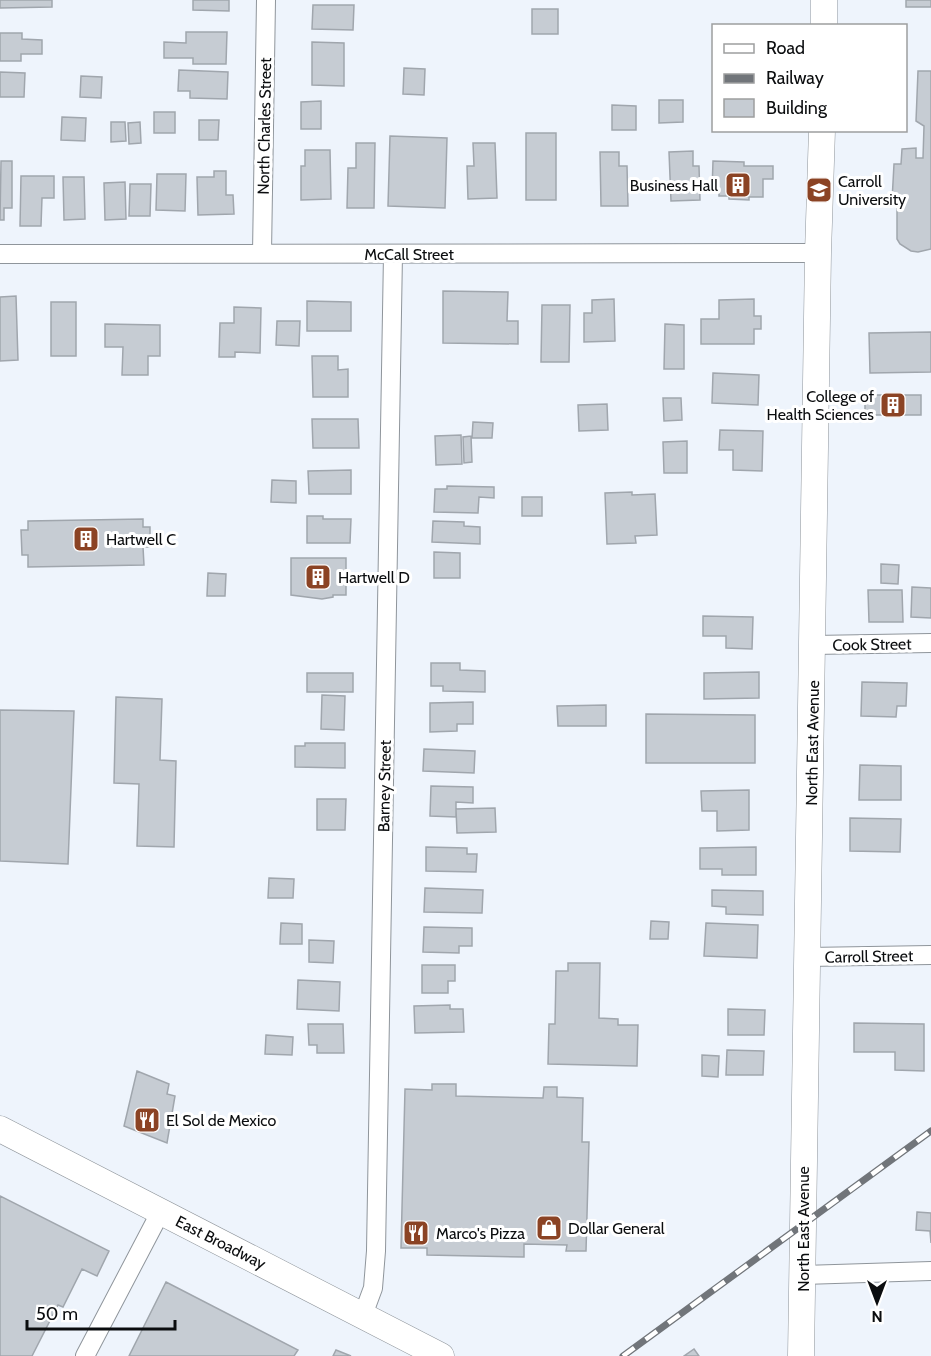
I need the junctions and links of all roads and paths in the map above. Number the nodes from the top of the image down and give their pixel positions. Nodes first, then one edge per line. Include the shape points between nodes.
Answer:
1 (266, 0) edge
2 (824, 0) edge
3 (824, 24) edge
4 (822, 132) edge
5 (262, 253) junction
6 (818, 253) junction
7 (0, 254) edge
8 (393, 254) junction
9 (931, 643) edge
10 (813, 645) junction
11 (931, 955) edge
12 (807, 957) junction
13 (0, 1129) edge
14 (161, 1211) junction
15 (931, 1271) edge
16 (803, 1275) junction
17 (363, 1315) junction
18 (85, 1356) edge
19 (441, 1356) edge
20 (801, 1356) edge

1 - 5 street, North Charles Street
2 - 3 main road
4 - 6 main road, North East Avenue
5 - 7 street, McCall Street
5 - 8 street, McCall Street
6 - 8 street, McCall Street
6 - 10 main road, North East Avenue
8 - 17 street, Barney Street via 376,1251 373,1288
9 - 10 street, Cook Street
10 - 12 main road, North East Avenue
11 - 12 street, Carroll Street
12 - 16 main road, North East Avenue
13 - 14 main road, East Broadway
14 - 17 main road, East Broadway
14 - 18 street
15 - 16 street
16 - 20 main road, North East Avenue
17 - 19 main road, East Broadway

